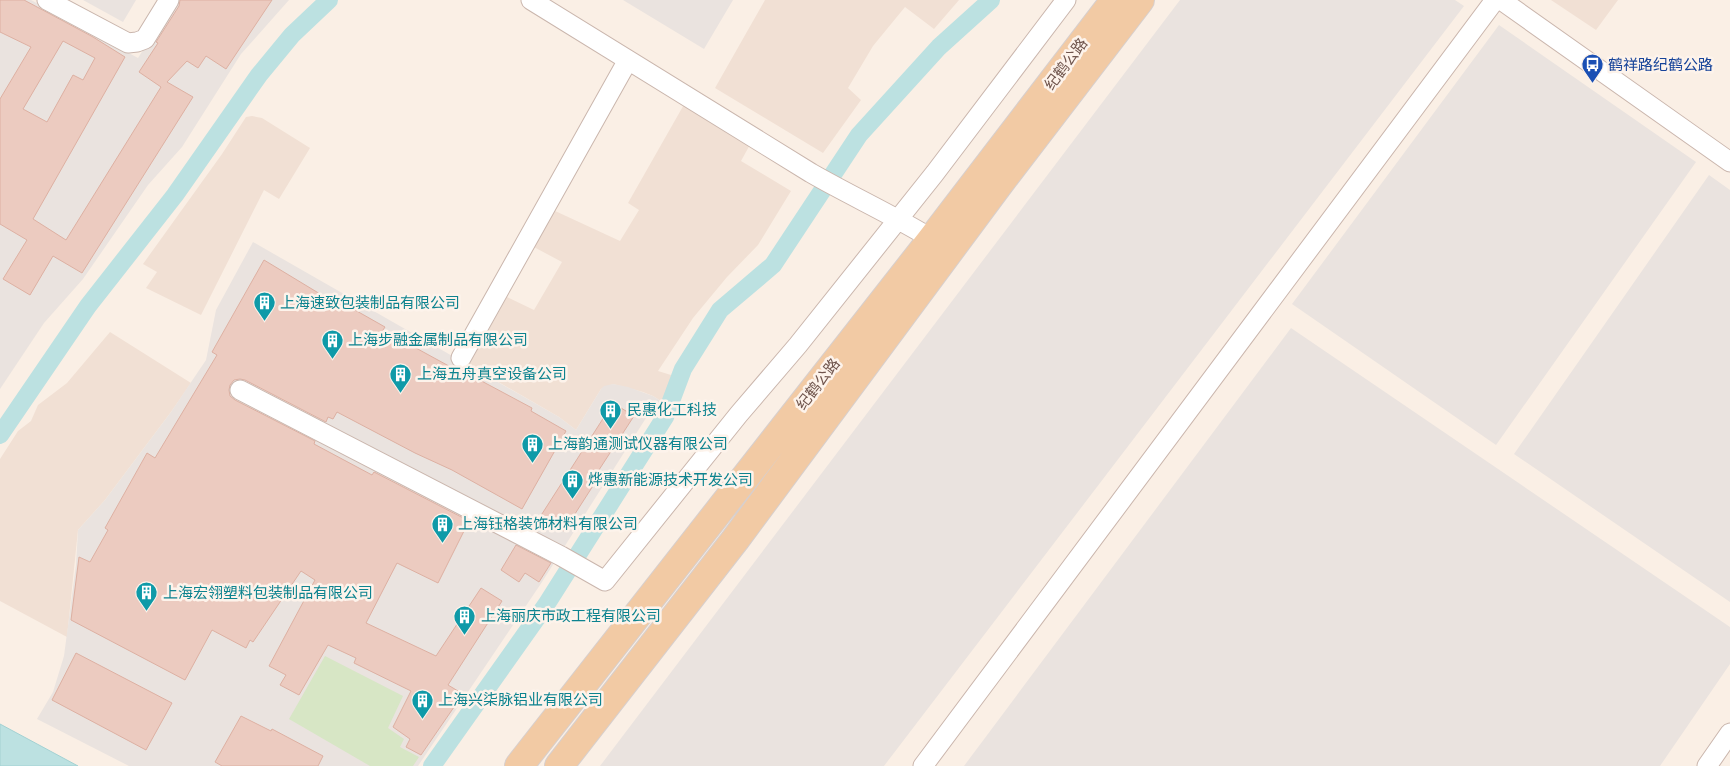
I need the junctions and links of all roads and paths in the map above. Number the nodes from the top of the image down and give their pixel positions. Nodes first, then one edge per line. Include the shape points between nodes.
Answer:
1 (47, 0) edge
2 (169, 0) edge
3 (531, 0) edge
4 (1066, 0) edge
5 (1115, 0) edge
6 (1140, 0) edge
7 (1495, 0) edge
8 (1501, 0) edge
9 (628, 60) junction
10 (1730, 162) edge
11 (990, 179) junction
12 (898, 219) junction
13 (932, 239) junction
14 (461, 358) dead end
15 (240, 390) dead end
16 (1730, 733) edge
17 (519, 766) edge
18 (559, 766) edge
19 (922, 766) edge
20 (1707, 766) edge

1 - 2 street via 128,43 145,39
3 - 9 street
4 - 12 street
5 - 11 main road, 纪鹤公路
6 - 11 main road, 纪鹤公路
7 - 19 street
8 - 10 street
9 - 12 street via 811,173
9 - 14 street
11 - 13 main road, 纪鹤公路
11 - 18 main road, 纪鹤公路 via 734,540
12 - 13 street
12 - 15 street via 605,581
13 - 17 main road, 纪鹤公路
16 - 20 street

